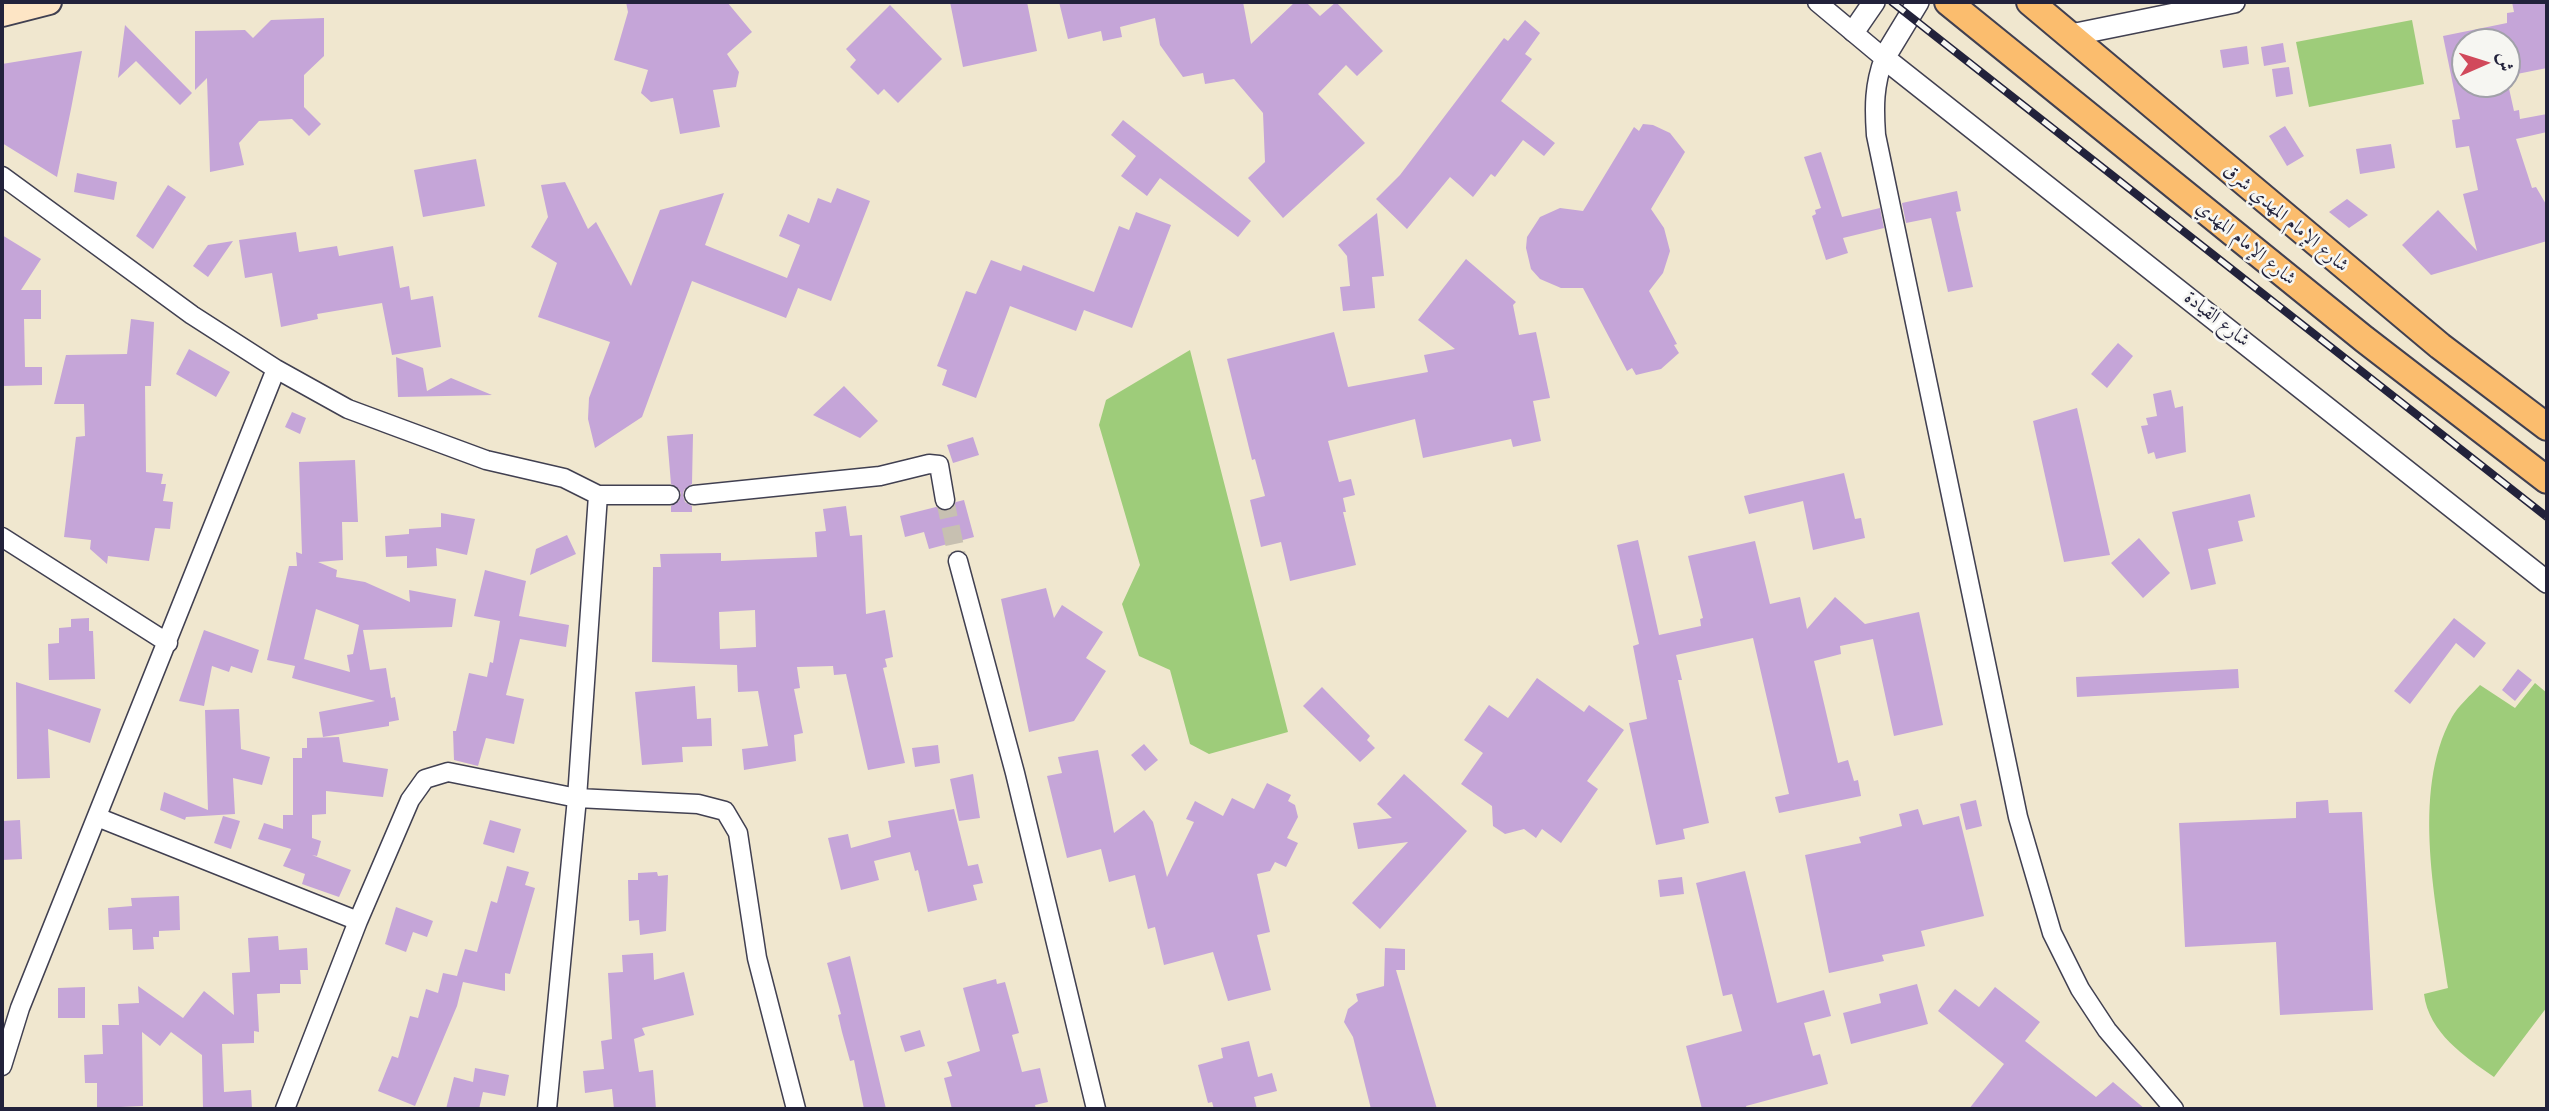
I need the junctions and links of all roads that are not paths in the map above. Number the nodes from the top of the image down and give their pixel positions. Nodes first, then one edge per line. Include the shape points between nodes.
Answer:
1 (49, 2) edge
2 (1817, 2) edge
3 (1874, 2) edge
4 (1918, 2) edge
5 (1948, 2) edge
6 (2030, 2) edge
7 (2234, 2) edge
8 (6, 11) edge
9 (1854, 31) junction
10 (2071, 35) junction
11 (1884, 58) junction
12 (2, 176) edge
13 (276, 369) junction
14 (2547, 427) edge
15 (2547, 481) edge
16 (598, 495) junction
17 (670, 495) dead end
18 (694, 495) dead end
19 (945, 500) tunnel mouth
20 (2, 537) edge
21 (958, 561) tunnel mouth
22 (2547, 582) edge
23 (168, 643) junction
24 (577, 797) junction
25 (97, 817) junction
26 (358, 921) junction
27 (2, 1066) edge
28 (285, 1109) edge
29 (547, 1109) edge
30 (796, 1109) edge
31 (1096, 1109) edge
32 (2174, 1109) edge

1 - 8 main road
2 - 9 street
3 - 9 street
4 - 11 street
5 - 15 main road, شارع الإمام المهدي
6 - 10 main road, شارع الإمام المهدي شرق
7 - 10 street
9 - 11 street
10 - 14 main road, شارع الإمام المهدي شرق via 2440,346
11 - 22 street, شارع القيادة
11 - 32 street via 1873,102 1876,135 2018,817 2052,933 2080,989
12 - 13 street via 192,315
13 - 16 street via 348,409 486,460 564,478
13 - 23 street
16 - 17 street
16 - 24 street
18 - 19 street via 880,476 929,464 939,465
20 - 23 street
21 - 31 street
23 - 25 street
24 - 26 street via 448,772 425,779 410,800
24 - 29 street
24 - 30 street via 698,804 725,811 737,833 757,958
25 - 26 street
25 - 27 street via 20,1008
26 - 28 street

